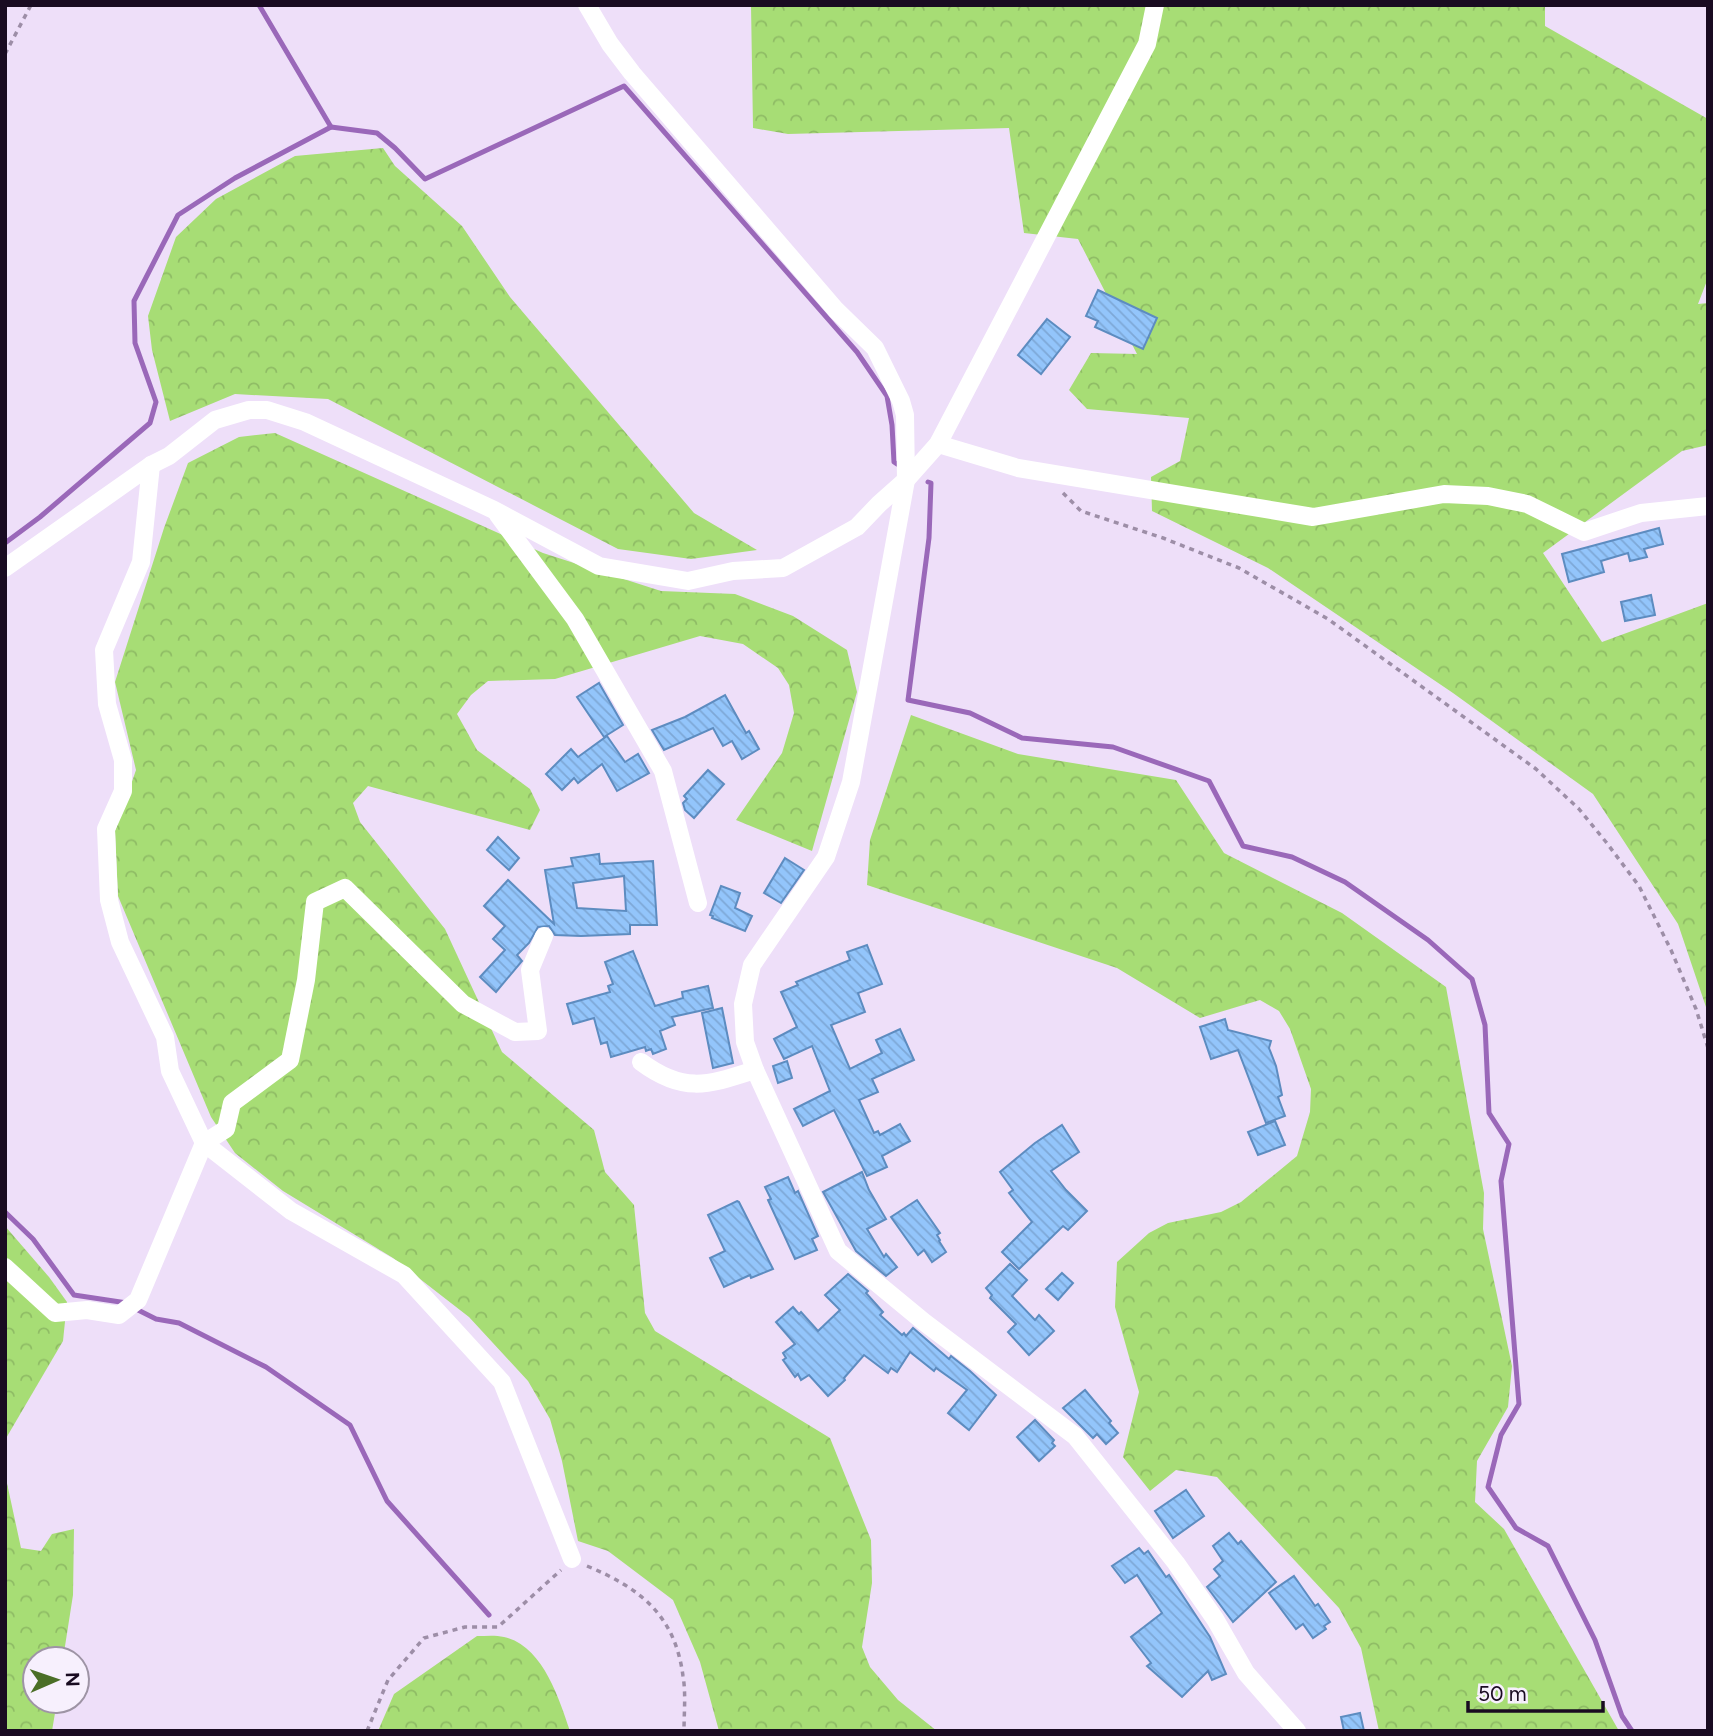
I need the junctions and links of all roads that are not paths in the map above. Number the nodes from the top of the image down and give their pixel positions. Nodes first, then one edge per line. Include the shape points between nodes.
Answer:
1 (587, 5) edge
2 (1155, 5) edge
3 (938, 444) junction
4 (151, 466) junction
5 (906, 480) junction
6 (1708, 506) edge
7 (494, 510) junction
8 (5, 568) edge
9 (698, 903) dead end
10 (544, 936) dead end
11 (641, 1062) dead end
12 (755, 1070) junction
13 (204, 1143) junction
14 (5, 1267) edge
15 (572, 1559) road end
16 (1297, 1731) edge

1 - 5 street via 632,73 836,310 875,348 905,415
2 - 3 street via 1147,44
3 - 5 street
3 - 6 street via 1018,468 1312,517 1444,494 1488,496 1527,504 1584,533 1641,513
4 - 7 street via 215,420 267,410 305,422
4 - 8 street
4 - 13 street via 141,562 104,650 107,704 122,760 123,791 106,829 109,900 120,942 165,1037 170,1071
5 - 7 street via 858,527 783,568 733,571 688,581 599,566
5 - 12 street via 851,782 826,857 752,965 743,1004 745,1042
7 - 9 street via 575,619 663,771
10 - 13 street via 530,970 538,1031 515,1031 463,1004 345,888 315,902 290,1060 232,1103 226,1129
11 - 12 street via 681,1083 710,1084
12 - 16 street via 838,1251 1075,1436 1176,1563 1246,1673
13 - 14 street via 138,1300 119,1315 87,1310 55,1313
13 - 15 street via 291,1211 404,1275 502,1382

